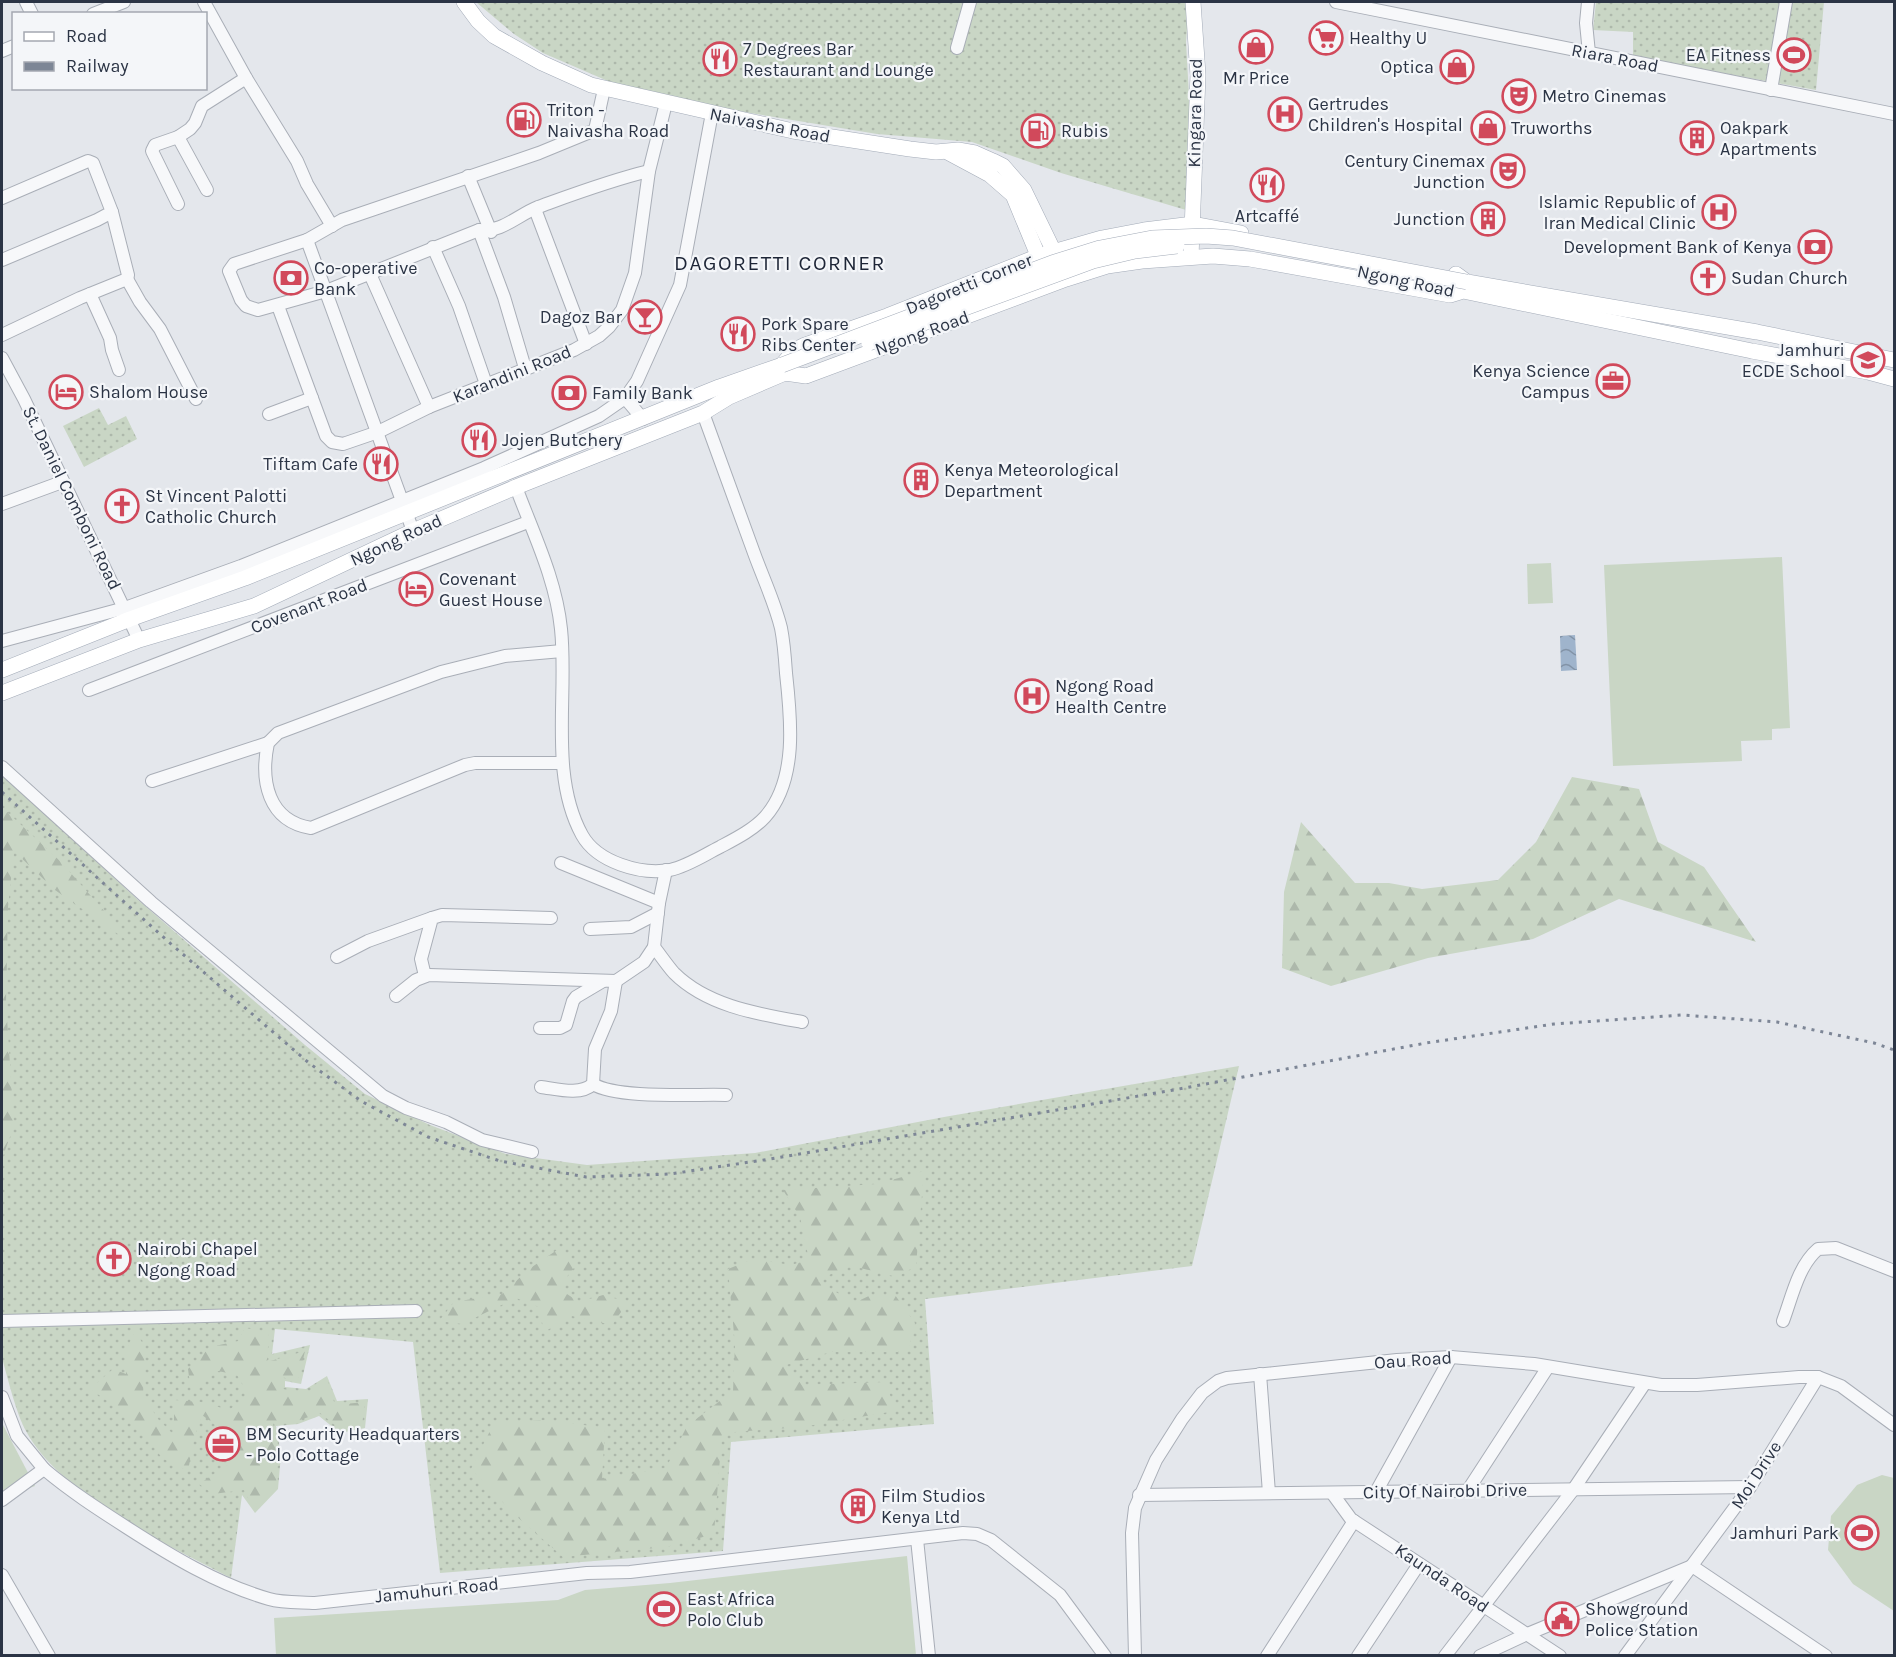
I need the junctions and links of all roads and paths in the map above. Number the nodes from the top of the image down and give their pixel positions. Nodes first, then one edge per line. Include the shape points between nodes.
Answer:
1 (124, 2) edge
2 (204, 2) edge
3 (464, 2) edge
4 (970, 2) edge
5 (1193, 2) edge
6 (1202, 2) edge
7 (1336, 2) edge
8 (1588, 2) edge
9 (1786, 2) edge
10 (98, 12) edge
11 (1194, 23) junction
12 (957, 48) dead end
13 (1589, 53) junction
14 (246, 78) junction
15 (604, 88) junction
16 (1771, 90) junction
17 (666, 103) junction
18 (712, 113) junction
19 (1894, 114) edge
20 (178, 137) junction
21 (944, 151) junction
22 (649, 171) junction
23 (468, 176) junction
24 (207, 190) dead end
25 (2, 198) edge
26 (178, 204) dead end
27 (535, 209) junction
28 (112, 212) junction
29 (1193, 224) junction
30 (332, 226) junction
31 (485, 231) junction
32 (307, 240) junction
33 (433, 247) junction
34 (1055, 251) junction
35 (1040, 256) junction
36 (1191, 257) junction
37 (2, 260) edge
38 (370, 274) junction
39 (1064, 275) junction
40 (127, 279) junction
41 (1047, 281) junction
42 (1465, 287) junction
43 (326, 291) junction
44 (90, 294) junction
45 (278, 306) junction
46 (887, 316) junction
47 (2, 335) edge
48 (897, 342) junction
49 (586, 344) junction
50 (2, 358) edge
51 (1894, 360) edge
52 (525, 368) junction
53 (783, 369) junction
54 (119, 370) dead end
55 (1894, 379) edge
56 (486, 384) junction
57 (312, 398) junction
58 (625, 398) junction
59 (196, 399) dead end
60 (429, 407) junction
61 (703, 412) junction
62 (269, 414) dead end
63 (602, 414) junction
64 (643, 419) junction
65 (611, 431) junction
66 (378, 432) junction
67 (63, 482) junction
68 (516, 487) junction
69 (2, 504) edge
70 (404, 507) junction
71 (528, 522) junction
72 (413, 531) junction
73 (127, 614) junction
74 (139, 640) junction
75 (2, 641) edge
76 (562, 651) junction
77 (2, 670) edge
78 (89, 690) dead end
79 (2, 693) edge
80 (268, 743) junction
81 (562, 763) junction
82 (2, 767) edge
83 (152, 781) dead end
84 (561, 863) dead end
85 (666, 870) junction
86 (658, 908) junction
87 (432, 918) junction
88 (551, 918) dead end
89 (590, 929) dead end
90 (654, 947) junction
91 (337, 957) dead end
92 (425, 976) junction
93 (610, 981) junction
94 (396, 996) dead end
95 (802, 1023) dead end
96 (540, 1028) dead end
97 (593, 1084) junction
98 (541, 1087) dead end
99 (726, 1095) dead end
100 (532, 1152) dead end
101 (1894, 1271) edge
102 (416, 1311) dead end
103 (2, 1321) edge
104 (1783, 1321) dead end
105 (1451, 1357) junction
106 (1548, 1366) junction
107 (1260, 1374) junction
108 (1818, 1377) junction
109 (1645, 1383) junction
110 (2, 1396) edge
111 (1894, 1425) edge
112 (44, 1470) junction
113 (1750, 1487) junction
114 (1468, 1490) junction
115 (1573, 1490) junction
116 (1376, 1492) junction
117 (1269, 1493) junction
118 (1332, 1493) junction
119 (1139, 1495) junction
120 (2, 1500) edge
121 (1354, 1521) junction
122 (917, 1539) junction
123 (1419, 1564) junction
124 (1692, 1566) junction
125 (2, 1575) edge
126 (1483, 1605) junction
127 (1525, 1635) junction
128 (49, 1656) edge
129 (929, 1656) edge
130 (1105, 1656) edge
131 (1135, 1656) edge
132 (1267, 1656) edge
133 (1358, 1656) edge
134 (1445, 1656) edge
135 (1480, 1656) edge
136 (1560, 1656) edge
137 (1625, 1656) edge
138 (1826, 1656) edge

1 - 10 street
2 - 14 street
3 - 15 main road, Naivasha Road via 494,36 564,74
4 - 12 street
5 - 11 main road, Kingara Road
6 - 11 main road
7 - 13 street, Riara Road
8 - 13 street
9 - 16 street
11 - 29 main road, Kingara Road via 1198,75
13 - 16 street, Riara Road
14 - 20 street via 202,106 193,127
14 - 30 street
15 - 17 main road, Naivasha Road
15 - 23 street via 595,130
16 - 19 street, Riara Road
17 - 18 main road, Naivasha Road
17 - 22 street, Karandini Road
18 - 21 main road, Naivasha Road via 853,141
18 - 58 street via 680,285 637,381
20 - 24 street
20 - 26 street via 157,143 153,151
21 - 34 main road, Naivasha Road via 975,153 1003,166 1024,190
21 - 35 main road, Dagoretti Corner via 990,175 1013,195
22 - 27 street
22 - 49 street, Karandini Road via 635,273 625,302 609,327
23 - 30 street
23 - 31 street
25 - 28 street via 88,161 97,171
27 - 31 street
27 - 49 street
28 - 37 street
28 - 40 street
29 - 34 main road, Ngong Road via 1102,238
29 - 36 main road, Kingara Road
29 - 42 main road, Ngong Road via 1454,273
30 - 32 street
31 - 33 street
31 - 52 street
32 - 43 street
32 - 45 street via 230,267 246,306 258,310
33 - 38 street
33 - 56 street
34 - 35 main road, Ngong Road
34 - 39 main road
35 - 41 main road
35 - 46 main road, Dagoretti Corner
36 - 39 main road, Ngong Road
36 - 42 main road, Ngong Road via 1250,259 1449,295
38 - 43 street
38 - 60 street
39 - 41 main road, Ngong Road, bridge
39 - 42 main road, Ngong Road, bridge via 1094,261 1135,251 1203,245
40 - 44 street
40 - 59 street via 160,329
41 - 48 main road, Ngong Road
41 - 53 main road, Ngong Road, bridge
42 - 51 main road, Ngong Road via 1757,332
42 - 53 main road, Ngong Road, bridge via 1233,238 1152,238 1052,263
42 - 55 main road via 1598,320
43 - 45 street
43 - 66 street
44 - 47 street
44 - 54 street
45 - 57 street, Karandini Road
46 - 48 main road, Dagoretti Corner
46 - 53 main road, Ngong Road via 795,350
48 - 53 main road, Ngong Road via 806,376
49 - 52 street, Karandini Road
50 - 67 street, St. Daniel Comboni Road
52 - 56 street, Karandini Road
53 - 61 main road, Ngong Road
53 - 64 main road, Ngong Road via 719,387
56 - 60 street, Karandini Road
57 - 62 street
57 - 66 street, Karandini Road via 332,442 343,444
58 - 63 street
58 - 64 street
60 - 66 street, Karandini Road
61 - 68 main road, Ngong Road
61 - 85 street via 781,628 791,716 790,749 782,786 765,817 734,840 688,864
63 - 65 street
63 - 70 street
64 - 65 main road, Ngong Road
65 - 70 main road, Ngong Road
66 - 70 street
67 - 69 street
67 - 73 street, St. Daniel Comboni Road
68 - 71 street
68 - 72 main road, Ngong Road
70 - 72 street
70 - 73 main road, Ngong Road via 245,578
71 - 76 street via 556,597
71 - 78 street, Covenant Road
72 - 74 main road, Ngong Road via 254,606
73 - 74 street, St. Daniel Comboni Road
73 - 75 street
73 - 77 main road, Ngong Road
74 - 79 main road, Ngong Road
76 - 80 street via 504,656 441,672 278,733
76 - 81 street
80 - 81 street via 268,793 289,822 311,828 470,763
80 - 83 street
81 - 85 street via 568,802 589,846 613,861
82 - 100 street via 151,902 384,1096 482,1140
84 - 86 street
85 - 86 street
86 - 89 street via 631,927
86 - 90 street
87 - 88 street
87 - 91 street via 368,941
87 - 92 street via 421,959
90 - 93 street via 644,962
90 - 95 street via 676,975 706,996
92 - 93 street
92 - 94 street
93 - 96 street via 576,997 566,1025
93 - 97 street via 611,1011 595,1050
97 - 98 street via 576,1091
97 - 99 street via 627,1093
101 - 104 street via 1836,1248 1818,1249 1802,1269
102 - 103 street
105 - 106 street, Oau Road
105 - 107 street, Oau Road
105 - 116 street
106 - 109 street, Oau Road
106 - 114 street
107 - 117 street
107 - 119 street, Oau Road via 1227,1378 1202,1393 1160,1452
108 - 109 street, Oau Road via 1697,1385
108 - 111 street, Oau Road via 1840,1386
108 - 113 street, Moi Drive
109 - 115 street
110 - 112 street, Jamuhuri Road via 17,1436
112 - 120 street
112 - 122 street, Jamuhuri Road via 74,1494 209,1576 272,1599 298,1602 630,1572
113 - 115 street, City Of Nairobi Drive
113 - 124 street, Moi Drive
114 - 115 street, City Of Nairobi Drive
114 - 116 street, City Of Nairobi Drive
115 - 126 street
116 - 118 street, City Of Nairobi Drive
117 - 118 street, City Of Nairobi Drive
117 - 119 street, City Of Nairobi Drive
118 - 121 street, Kaunda Road
119 - 131 street, Oau Road via 1132,1524
121 - 123 street, Kaunda Road
121 - 132 street
122 - 129 street
122 - 130 street, Jamuhuri Road via 963,1533 991,1539 1060,1595
123 - 126 street, Kaunda Road
123 - 133 street
124 - 127 street
124 - 137 street, Moi Drive
124 - 138 street
125 - 128 street
126 - 127 street, Kaunda Road
126 - 134 street
127 - 135 street
127 - 136 street, Kaunda Road

